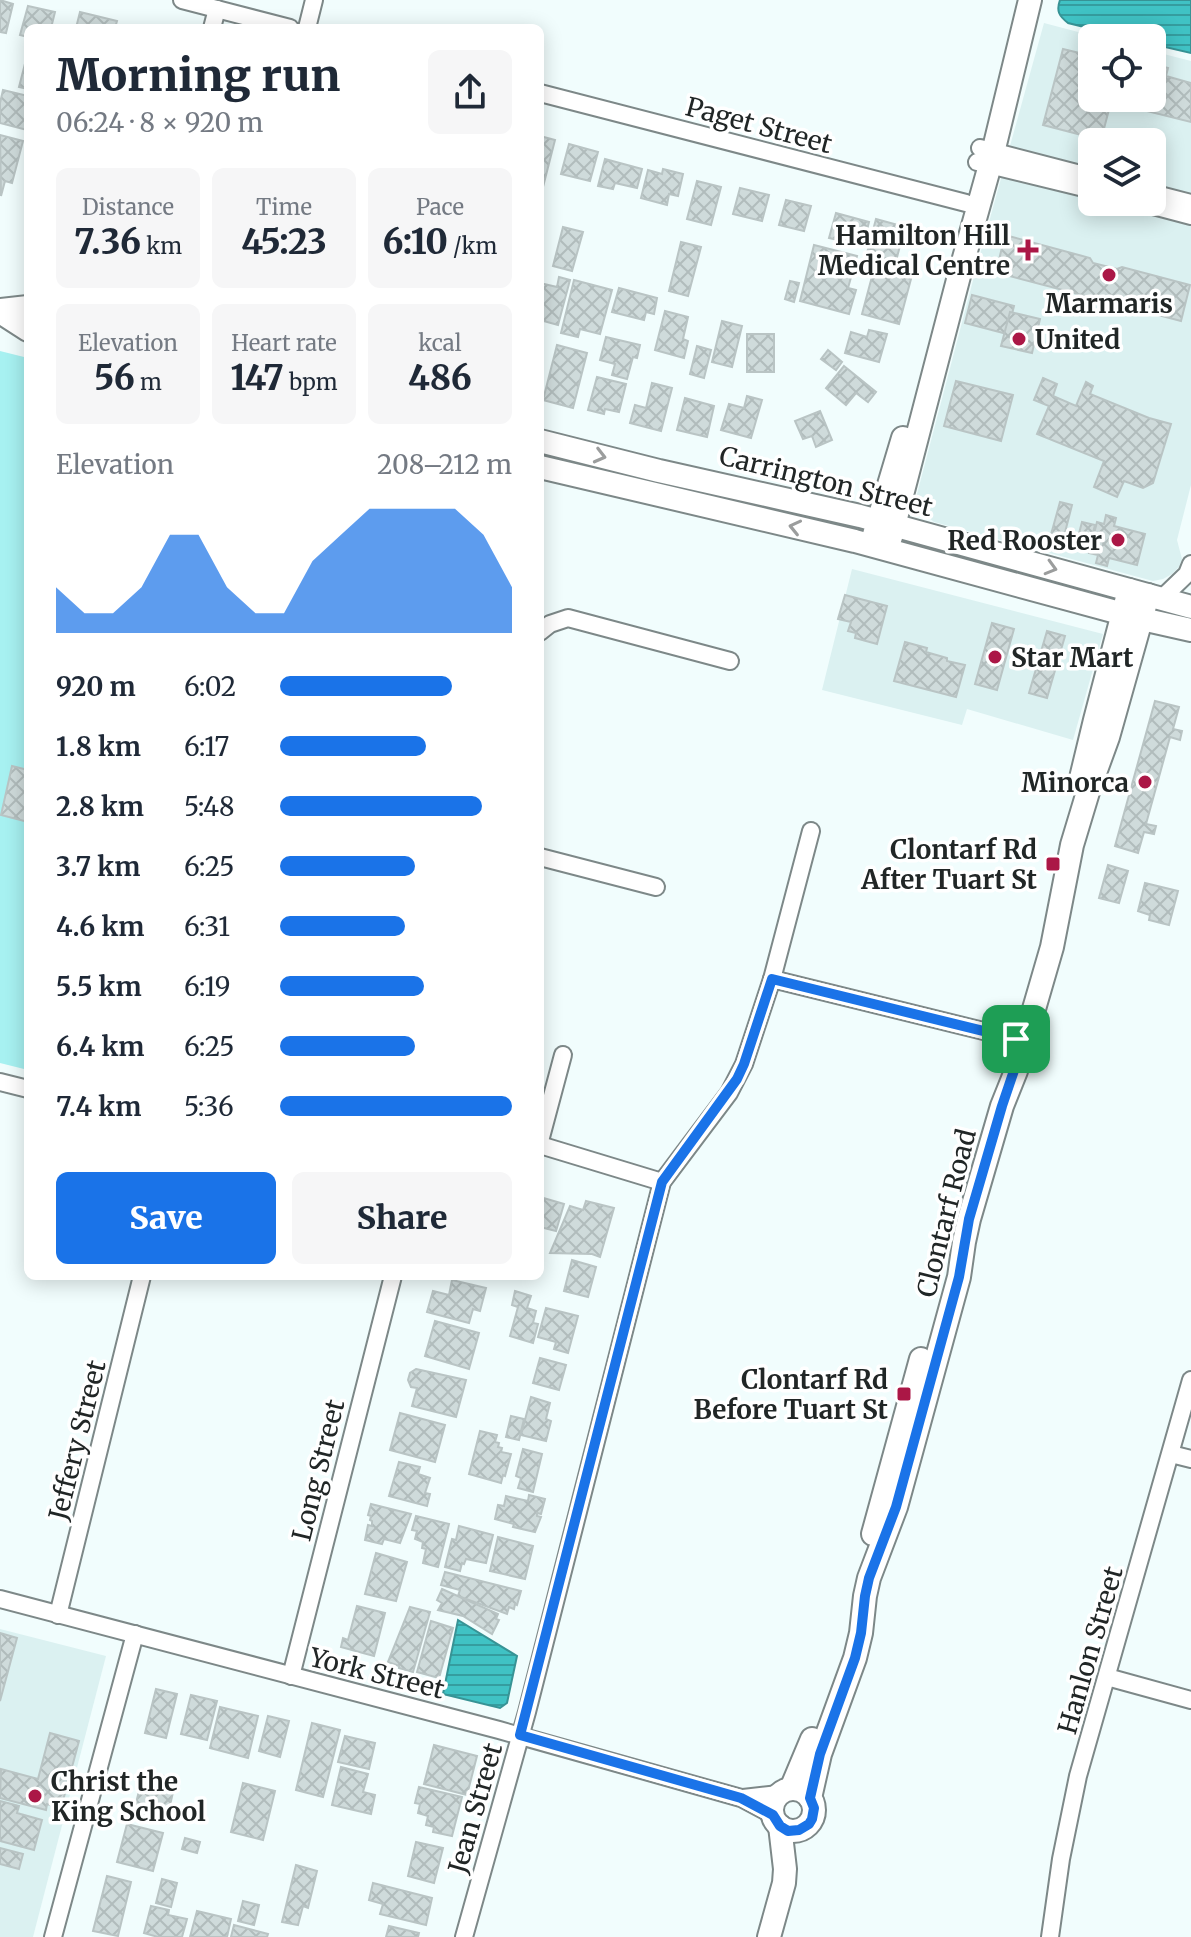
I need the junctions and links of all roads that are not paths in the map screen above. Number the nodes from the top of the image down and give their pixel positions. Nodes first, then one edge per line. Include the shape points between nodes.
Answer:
1 (182, 0) edge
2 (314, 0) edge
3 (1019, 0) edge
4 (1030, 0) edge
5 (217, 9) junction
6 (213, 24) edge
7 (275, 24) edge
8 (308, 24) edge
9 (544, 94) edge
10 (985, 156) junction
11 (1078, 174) edge
12 (1078, 186) edge
13 (1166, 197) edge
14 (966, 203) junction
15 (1191, 203) edge
16 (1166, 209) edge
17 (1191, 216) edge
18 (24, 308) edge
19 (0, 311) edge
20 (24, 327) edge
21 (544, 442) edge
22 (544, 468) edge
23 (886, 523) junction
24 (879, 547) junction
25 (1191, 564) edge
26 (1146, 594) junction
27 (1191, 607) edge
28 (1132, 616) junction
29 (544, 629) edge
30 (1191, 630) edge
31 (730, 661) dead end
32 (811, 831) dead end
33 (544, 858) edge
34 (656, 887) dead end
35 (772, 979) junction
36 (1020, 1040) junction
37 (563, 1055) dead end
38 (0, 1082) edge
39 (24, 1088) edge
40 (544, 1128) edge
41 (544, 1144) edge
42 (662, 1182) junction
43 (141, 1280) edge
44 (392, 1280) edge
45 (1191, 1380) edge
46 (1171, 1454) junction
47 (1191, 1459) edge
48 (0, 1599) edge
49 (58, 1615) junction
50 (135, 1634) junction
51 (291, 1676) junction
52 (1107, 1677) junction
53 (1191, 1700) edge
54 (520, 1735) junction
55 (789, 1809) junction
56 (53, 1937) edge
57 (464, 1937) edge
58 (769, 1937) edge
59 (1050, 1937) edge

1 - 5 street
2 - 8 street
3 - 10 main road
4 - 10 main road
5 - 6 street
5 - 7 street
9 - 14 street, Paget Street
10 - 11 street
10 - 12 street
10 - 14 main road
10 - 23 main road via 973,232
13 - 15 street
14 - 23 main road
16 - 17 street
18 - 19 main road
19 - 20 main road
21 -> 23 main road, Carrington Street
24 -> 22 main road, Carrington Street
23 - 24 main road
23 -> 26 main road, Carrington Street
24 - 28 main road, Carrington Street
25 - 26 street via 1187,574
26 - 27 main road, Carrington Street
26 - 28 main road, Clontarf Road
28 - 30 main road, Carrington Street
28 - 36 main road, Clontarf Road via 1048,899
29 - 31 street via 568,618
32 - 35 street, Jean Street
33 - 34 street
35 - 36 street
35 - 42 street, Jean Street via 737,1079
36 - 55 main road, Clontarf Road via 963,1208 843,1648
37 - 40 street
38 - 39 street
41 - 42 street
42 - 54 street, Jean Street
43 - 49 street, Jeffery Street
44 - 51 street, Long Street
45 - 46 street, Hanlon Street
46 - 47 street
46 - 52 street, Hanlon Street
48 - 49 street, York Street
49 - 50 street, York Street
50 - 51 street, York Street
50 - 56 street
51 - 54 street, York Street
52 - 53 street
52 - 59 street, Hanlon Street via 1078,1776
54 - 55 street, York Street
54 - 57 street, Jean Street
55 - 58 main road, Clontarf Road via 784,1883

